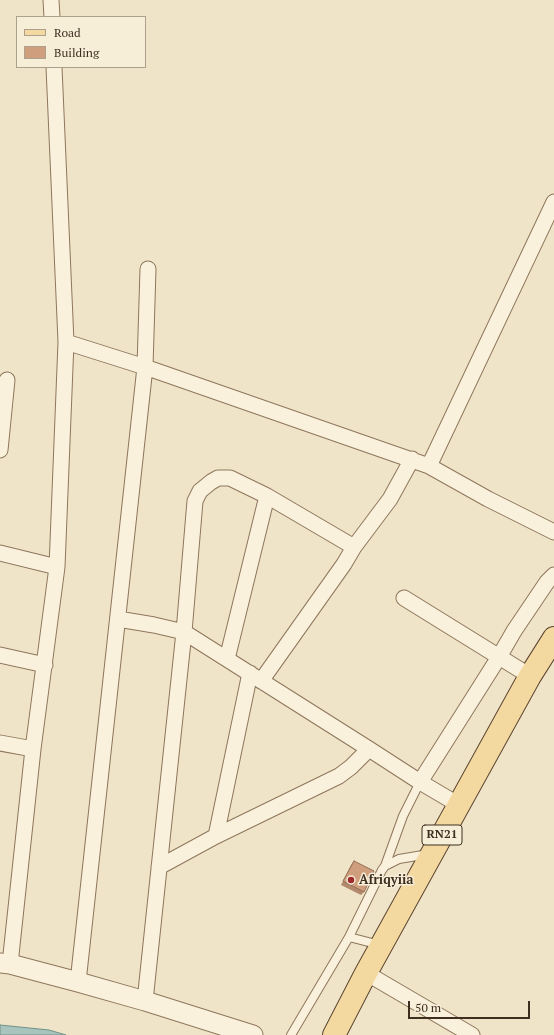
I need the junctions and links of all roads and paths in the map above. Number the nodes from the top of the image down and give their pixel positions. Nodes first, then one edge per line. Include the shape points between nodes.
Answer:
1 (51, 0) edge
2 (52, 16) edge
3 (54, 68) edge
4 (554, 202) edge
5 (148, 269) dead end
6 (66, 342) junction
7 (145, 367) junction
8 (7, 380) dead end
9 (0, 450) edge
10 (412, 459) junction
11 (429, 466) junction
12 (267, 496) junction
13 (554, 532) edge
14 (354, 547) junction
15 (0, 553) edge
16 (57, 567) junction
17 (554, 575) edge
18 (404, 598) dead end
19 (118, 619) junction
20 (184, 632) junction
21 (554, 638) edge
22 (0, 656) edge
23 (499, 657) junction
24 (227, 659) junction
25 (45, 665) junction
26 (530, 676) junction
27 (255, 677) junction
28 (0, 743) edge
29 (33, 749) junction
30 (369, 749) junction
31 (420, 782) junction
32 (459, 805) junction
33 (216, 836) junction
34 (432, 854) junction
35 (385, 866) junction
36 (159, 867) junction
37 (349, 937) junction
38 (381, 945) junction
39 (5, 963) edge
40 (366, 973) junction
41 (78, 982) junction
42 (145, 1001) junction
43 (253, 1035) edge
44 (291, 1035) edge
45 (334, 1035) edge
46 (472, 1035) edge

1 - 2 street
3 - 6 street
4 - 11 street
5 - 7 street
6 - 7 street
6 - 16 street
7 - 10 street
7 - 19 street
8 - 9 street
10 - 11 street
10 - 14 street via 390,499
11 - 13 street
12 - 14 street
12 - 20 street via 230,478 218,478 200,491 196,501
12 - 24 street
14 - 27 street via 344,564
15 - 16 street
16 - 25 street
17 - 23 street via 514,631
18 - 23 street
19 - 20 street
19 - 41 street
20 - 24 street
20 - 36 street
21 - 26 main road, RN21
22 - 25 street
23 - 26 street
23 - 31 street
24 - 27 street
25 - 29 street
26 - 32 main road, RN21
27 - 30 street
27 - 33 street
28 - 29 street
29 - 39 street
30 - 31 street
30 - 33 street via 339,776
31 - 32 street
31 - 35 lane via 403,816
32 - 34 main road, RN21
33 - 36 street
34 - 35 lane via 404,858
34 - 38 main road, RN21
35 - 37 lane
36 - 42 street
37 - 38 lane
37 - 44 lane
38 - 40 main road, RN21
39 - 41 street
40 - 45 main road, RN21
40 - 46 street
41 - 42 street
42 - 43 street

